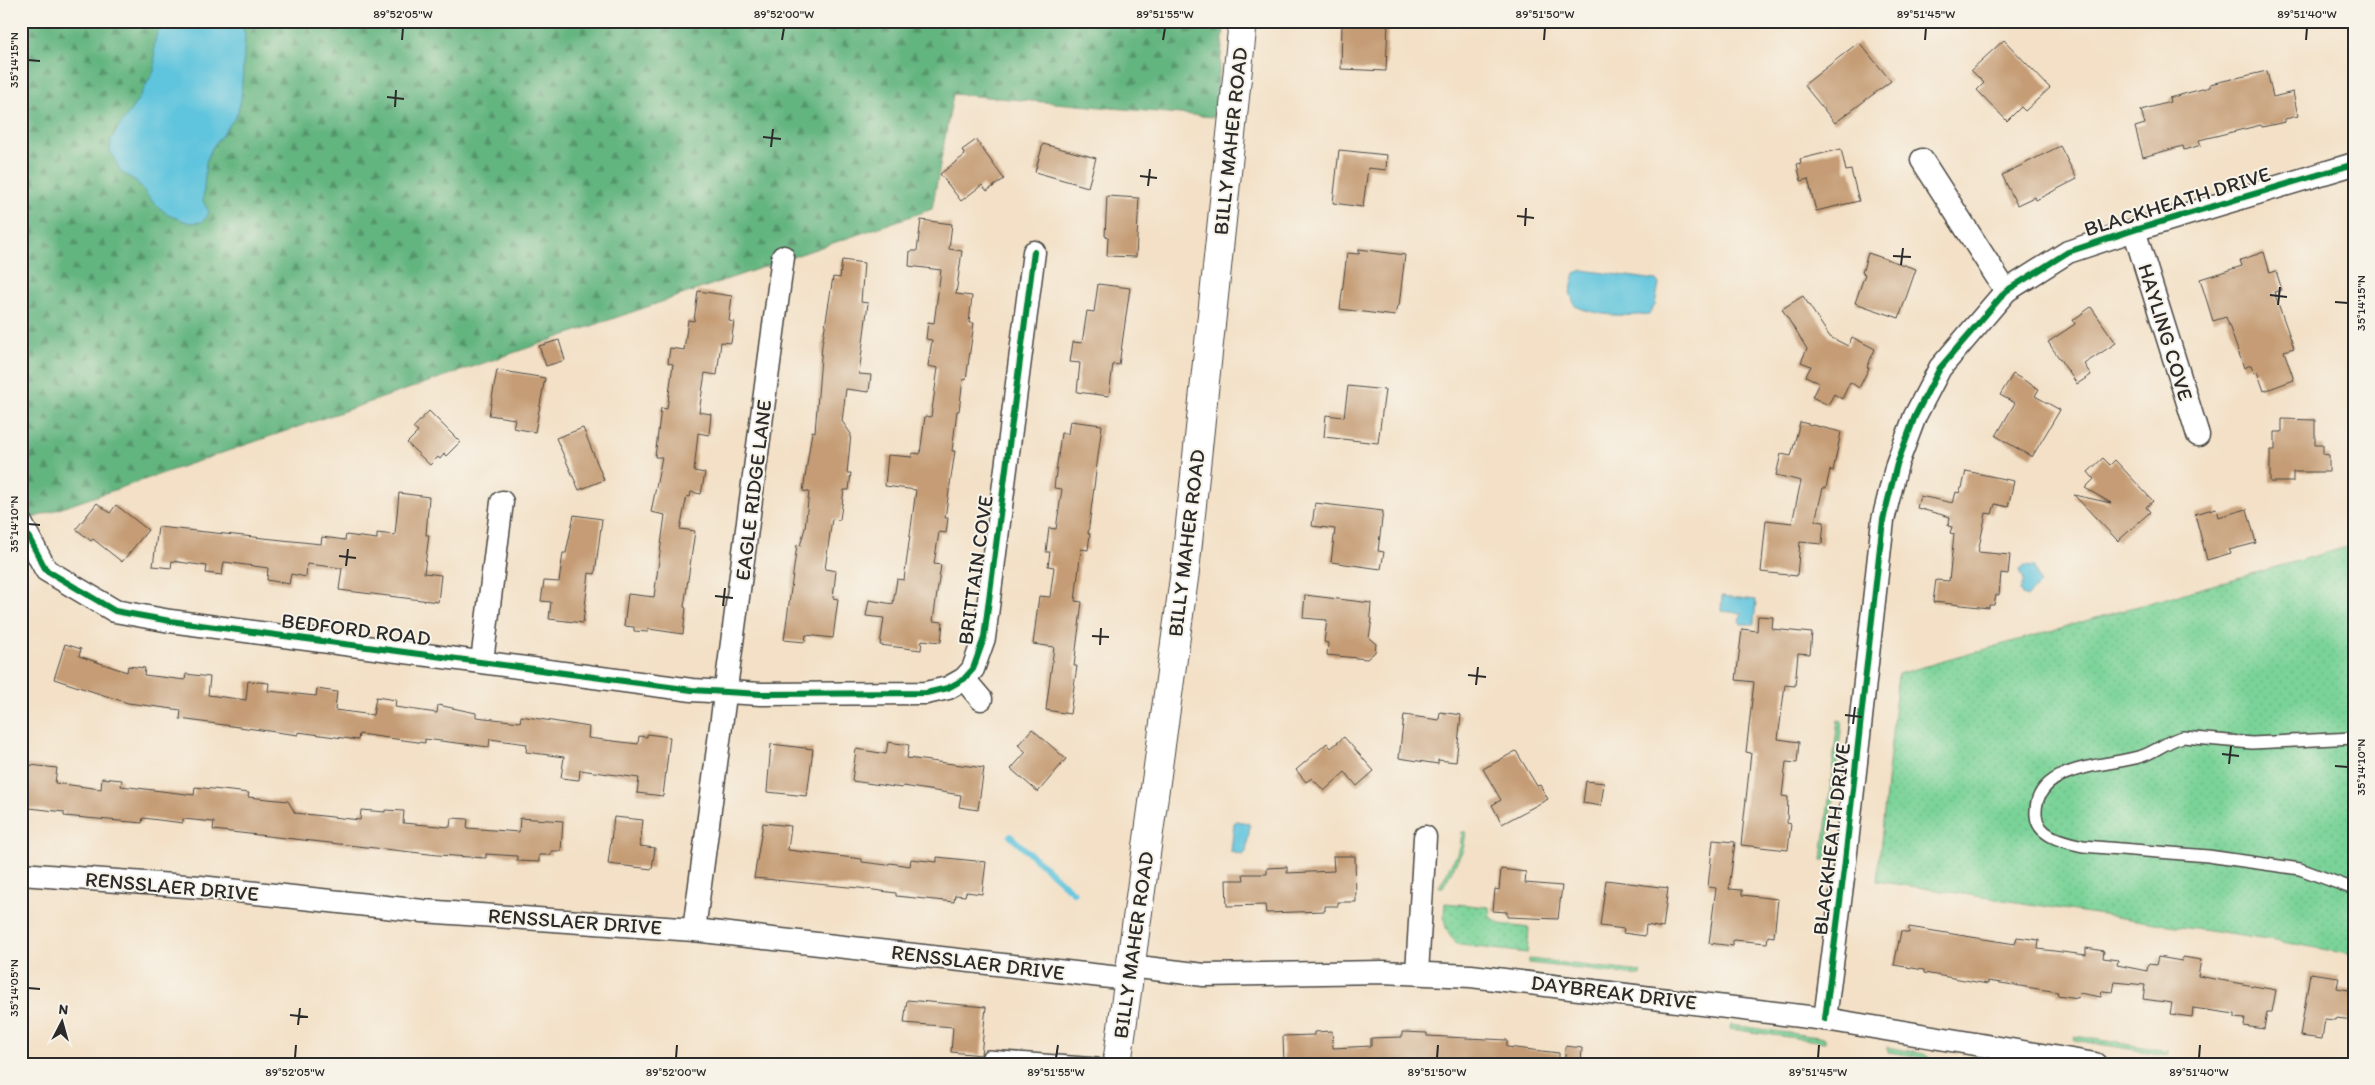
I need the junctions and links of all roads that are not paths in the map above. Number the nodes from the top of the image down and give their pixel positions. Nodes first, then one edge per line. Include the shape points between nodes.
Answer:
1 (1243, 21) edge
2 (1922, 160) dead end
3 (2354, 164) edge
4 (2134, 230) junction
5 (1034, 252) dead end
6 (783, 257) dead end
7 (2006, 291) junction
8 (2198, 435) dead end
9 (502, 502) dead end
10 (21, 523) edge
11 (482, 661) junction
12 (964, 679) junction
13 (726, 693) junction
14 (981, 699) dead end
15 (2354, 738) edge
16 (1425, 837) dead end
17 (21, 874) edge
18 (2354, 890) edge
19 (694, 930) junction
20 (1129, 973) junction
21 (1417, 974) junction
22 (1825, 1019) junction
23 (1969, 1054) edge
24 (988, 1056) dead end
25 (1097, 1064) edge
26 (1117, 1064) edge
27 (2095, 1064) edge

1 - 20 main road, BILLY MAHER ROAD via 1185,571
2 - 7 street
3 - 4 street, BLACKHEATH DRIVE
4 - 7 street, BLACKHEATH DRIVE via 2068,252
4 - 8 street, HAYLING COVE
5 - 12 street, BRITTAIN COVE via 984,638 976,663
6 - 13 street, EAGLE RIDGE LANE
7 - 22 street, BLACKHEATH DRIVE via 1940,368 1915,416 1892,480 1882,526 1846,861
9 - 11 street
10 - 11 street, BEDFORD ROAD via 46,570 115,611
11 - 13 street, BEDFORD ROAD
12 - 13 street via 948,688 926,693
12 - 14 street
13 - 19 street, EAGLE RIDGE LANE
15 - 18 lane via 2252,743 2183,737 2145,755 2084,768 2056,779 2039,796 2036,812 2040,827 2050,836 2066,842 2300,869
16 - 21 street
17 - 19 street, RENSSLAER DRIVE via 171,884 423,911
19 - 20 street, RENSSLAER DRIVE
20 - 21 street, DAYBREAK DRIVE
20 - 26 main road, BILLY MAHER ROAD
21 - 22 street, DAYBREAK DRIVE via 1554,984
22 - 23 street, DAYBREAK DRIVE
23 - 27 street, DAYBREAK DRIVE
24 - 25 lane

